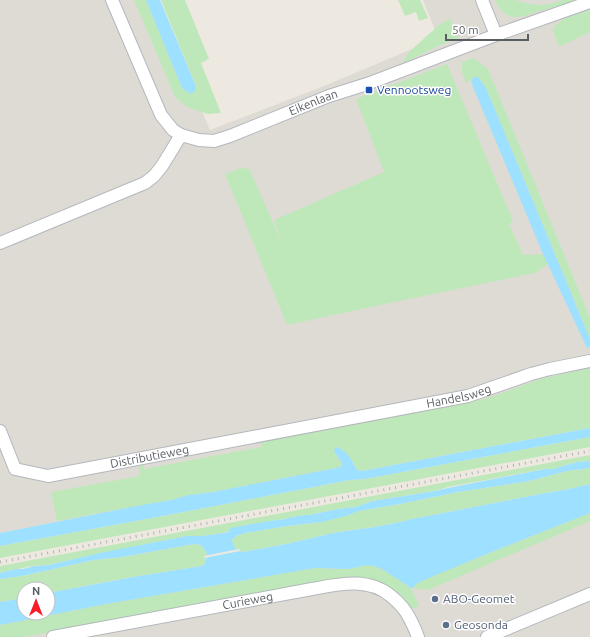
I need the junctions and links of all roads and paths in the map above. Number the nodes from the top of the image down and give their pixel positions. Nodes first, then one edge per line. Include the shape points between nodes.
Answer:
1 (112, 0) edge
2 (482, 0) edge
3 (590, 2) edge
4 (496, 35) junction
5 (181, 135) junction
6 (0, 244) edge
7 (590, 361) edge
8 (325, 423) joint
9 (0, 431) edge
10 (590, 594) edge
11 (53, 637) edge
12 (418, 637) edge
13 (487, 637) edge

1 - 5 street, Eikenlaan via 161,115 173,130
2 - 4 street
3 - 4 street, Eikenlaan
4 - 5 street, Eikenlaan via 329,96 230,136 214,141
5 - 6 street via 158,171 145,183
7 - 8 street, Handelsweg via 531,374 468,396
8 - 9 street, Distributieweg via 48,476 15,469
10 - 13 street
11 - 12 street, Curieweg via 350,583 363,583 387,592 406,611

